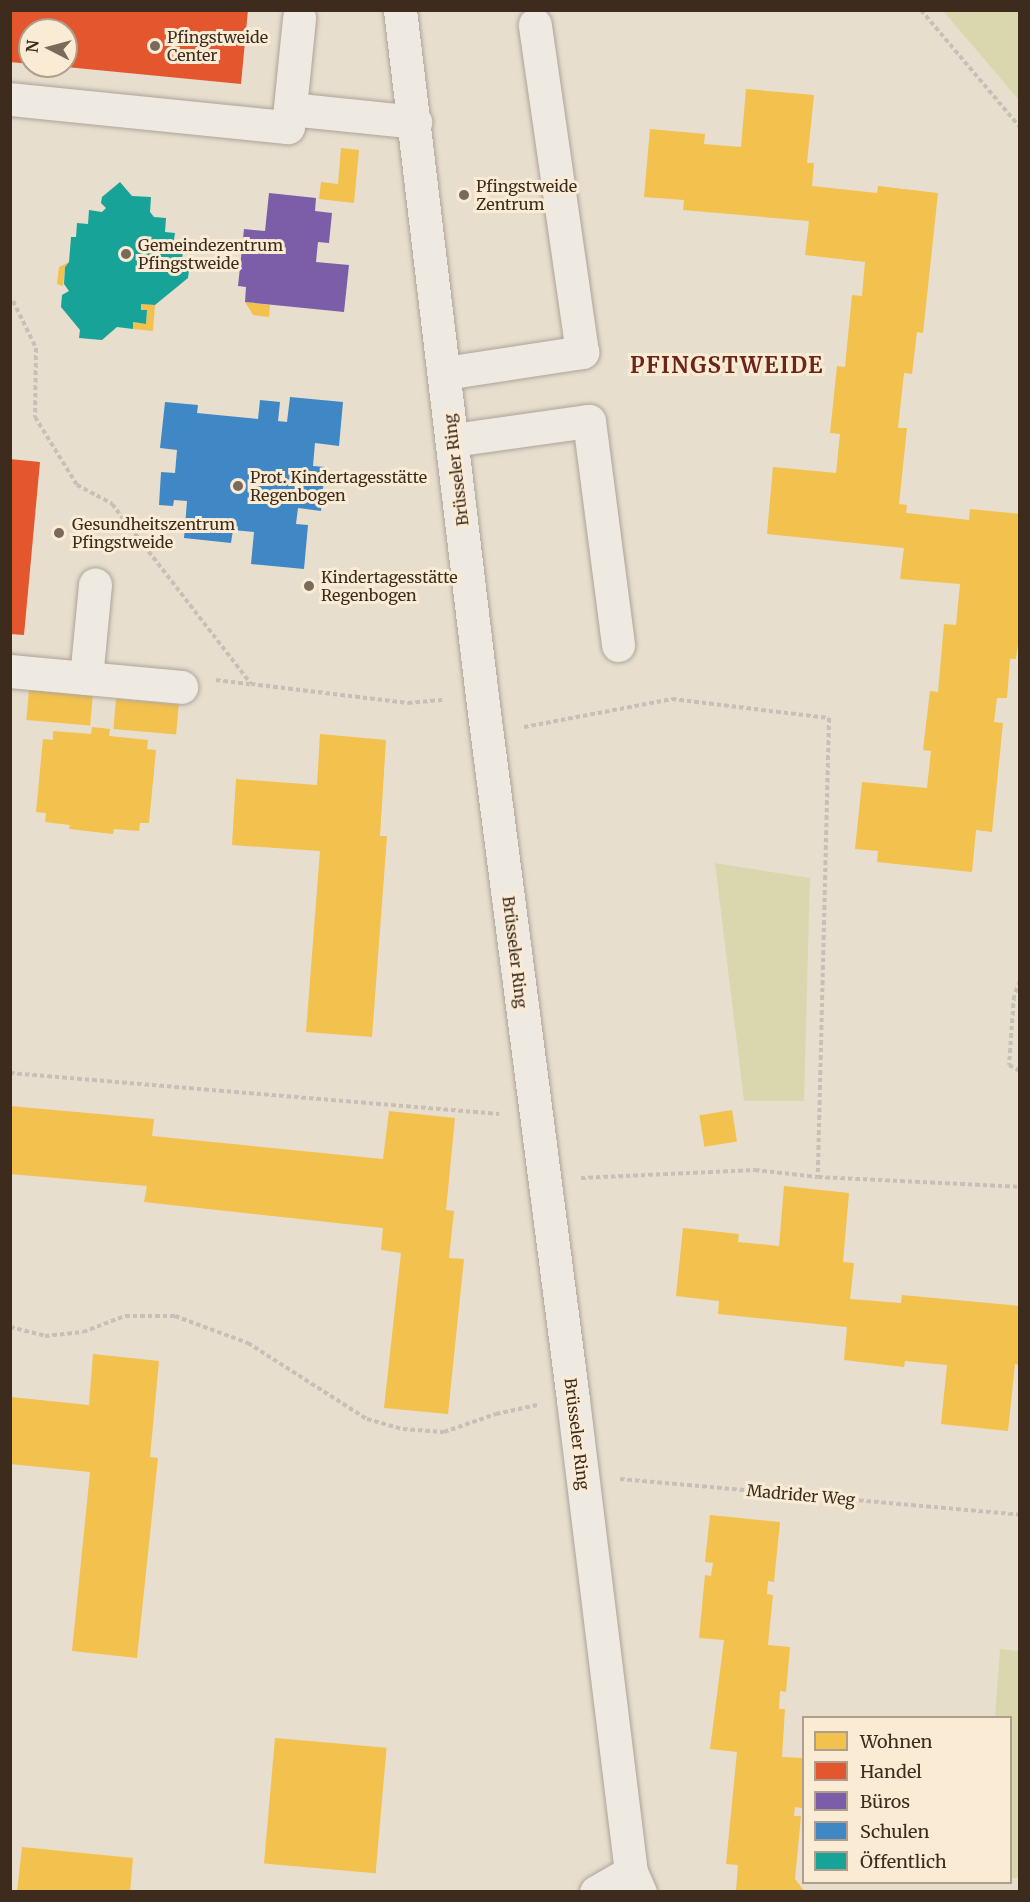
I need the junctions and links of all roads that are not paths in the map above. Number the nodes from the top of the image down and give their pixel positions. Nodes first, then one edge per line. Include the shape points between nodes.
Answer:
1 (400, 10) edge
2 (299, 18) dead end
3 (535, 24) dead end
4 (10, 99) edge
5 (290, 109) junction
6 (415, 122) junction
7 (445, 373) junction
8 (453, 440) junction
9 (95, 584) dead end
10 (618, 645) dead end
11 (10, 670) edge
12 (86, 678) junction
13 (181, 687) dead end
14 (636, 1882) edge
15 (596, 1892) edge

1 - 6 street, Brüsseler Ring
2 - 5 street
3 - 7 street via 582,352
4 - 5 street via 288,127
5 - 6 street
6 - 7 street, Brüsseler Ring
7 - 8 street, Brüsseler Ring
8 - 10 street via 589,421
8 - 14 street, Brüsseler Ring via 482,697
9 - 12 street
11 - 12 street
12 - 13 street
14 - 15 street

